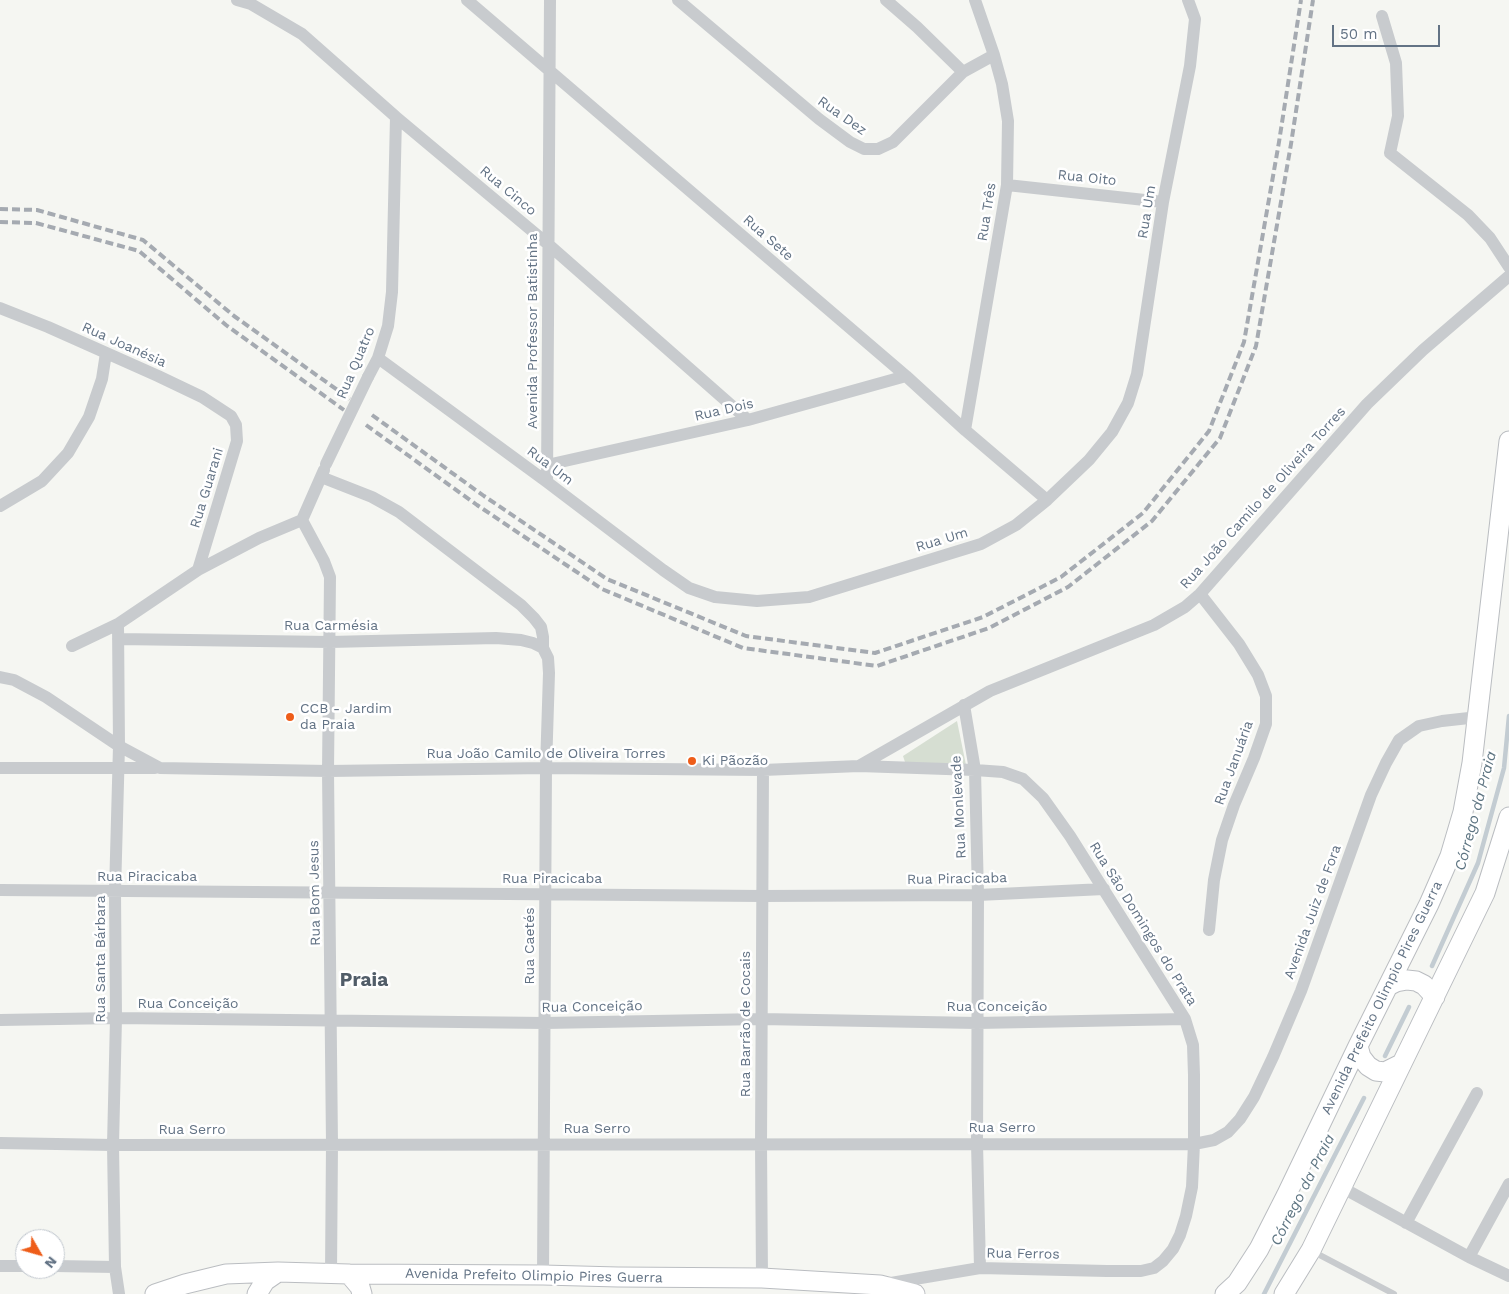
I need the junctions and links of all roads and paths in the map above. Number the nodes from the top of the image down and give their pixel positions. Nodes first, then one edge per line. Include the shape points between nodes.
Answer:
1 (237, 0) edge
2 (467, 0) edge
3 (550, 0) edge
4 (678, 0) edge
5 (886, 0) edge
6 (975, 0) edge
7 (1188, 0) edge
8 (1382, 16) dead end
9 (994, 54) junction
10 (548, 70) junction
11 (963, 72) junction
12 (396, 117) junction
13 (1007, 185) junction
14 (1163, 202) junction
15 (549, 244) junction
16 (1509, 267) edge
17 (1509, 276) edge
18 (3, 313) edge
19 (106, 354) junction
20 (378, 358) junction
21 (906, 376) junction
22 (231, 416) joint
23 (748, 420) junction
24 (965, 430) junction
25 (1509, 441) edge
26 (547, 465) junction
27 (320, 477) junction
28 (547, 482) junction
29 (1047, 500) junction
30 (0, 506) edge
31 (302, 520) junction
32 (198, 570) junction
33 (1200, 594) junction
34 (118, 624) junction
35 (118, 639) junction
36 (330, 642) junction
37 (72, 646) dead end
38 (543, 648) junction
39 (0, 677) edge
40 (964, 705) junction
41 (1478, 717) junction
42 (119, 746) junction
43 (859, 766) junction
44 (0, 768) edge
45 (118, 768) junction
46 (160, 768) junction
47 (546, 768) junction
48 (763, 770) junction
49 (975, 770) junction
50 (328, 771) junction
51 (1509, 817) edge
52 (1104, 889) junction
53 (0, 890) edge
54 (115, 892) junction
55 (330, 893) junction
56 (546, 894) junction
57 (978, 895) junction
58 (762, 896) junction
59 (1209, 930) dead end
60 (1388, 986) junction
61 (1435, 997) junction
62 (116, 1018) junction
63 (762, 1019) junction
64 (1185, 1019) junction
65 (0, 1020) edge
66 (331, 1020) junction
67 (977, 1022) junction
68 (545, 1023) junction
69 (1358, 1046) junction
70 (1402, 1064) junction
71 (1477, 1093) dead end
72 (0, 1143) edge
73 (977, 1143) junction
74 (332, 1144) junction
75 (544, 1144) junction
76 (760, 1144) junction
77 (1194, 1144) junction
78 (113, 1145) junction
79 (1509, 1184) edge
80 (1341, 1187) junction
81 (1406, 1222) junction
82 (1311, 1250) junction
83 (1469, 1257) junction
84 (1163, 1261) joint
85 (0, 1266) edge
86 (15, 1266) edge
87 (65, 1266) edge
88 (115, 1266) junction
89 (980, 1268) junction
90 (278, 1272) junction
91 (340, 1274) junction
92 (543, 1275) junction
93 (1509, 1276) edge
94 (762, 1278) junction
95 (880, 1285) junction
96 (119, 1294) edge
97 (155, 1294) edge
98 (258, 1294) edge
99 (362, 1294) edge
100 (915, 1294) edge
101 (1225, 1294) edge
102 (1284, 1294) edge
103 (1394, 1294) edge

1 - 12 street, Rua Cinco via 302,34
2 - 10 street, Rua Sete
3 - 10 street, Avenida Professor Batistinha
4 - 11 street, Rua Dez via 819,120 864,149 878,149 893,142
5 - 11 street
6 - 9 street, Rua Três
7 - 14 street, Rua Um via 1195,19 1190,66
8 - 16 street via 1396,63 1398,116 1390,153 1468,215 1490,238
9 - 11 street, Rua Dez
9 - 13 street, Rua Três via 1008,121
10 - 15 street, Avenida Professor Batistinha
10 - 21 street, Rua Sete
12 - 15 street, Rua Cinco
12 - 20 street, Rua Quatro via 392,292 388,326
13 - 14 street, Rua Oito
13 - 24 street, Rua Três
14 - 29 street, Rua Um via 1137,374 1128,403 1112,432 1089,460
15 - 23 street, Rua Cinco
15 - 26 street, Avenida Professor Batistinha
17 - 33 street, Rua João Camilo de Oliveira Torres via 1423,350 1367,404
18 - 19 street, Rua Joanésia
19 - 22 street, Rua Joanésia via 202,397
19 - 30 street via 102,379 89,417 68,453 42,481
20 - 27 street, Rua Quatro, bridge
20 - 28 street, Rua Um
21 - 23 street, Rua Dois
21 - 24 street, Rua Sete
22 - 32 street, Rua Guarani via 236,425 237,441
23 - 26 street, Rua Dois
24 - 29 street, Rua Sete
25 - 41 main road, Avenida Prefeito Olimpio Pires Guerra
26 - 28 street, Avenida Professor Batistinha
27 - 31 street, Rua Quatro
27 - 38 street, Rua Caetés via 399,512 429,534 521,605 541,627
28 - 29 street, Rua Um via 689,588 716,597 756,601 808,597 980,544 1016,525
31 - 32 street
31 - 36 street, Rua Bom Jesus via 330,578
32 - 34 street
33 - 40 street, Rua João Camilo de Oliveira Torres via 1154,625 990,691
33 - 59 street, Rua Januária via 1239,644 1258,675 1266,696 1266,724 1222,840
34 - 35 street, Rua Santa Bárbara
34 - 37 street
35 - 36 street, Rua Carmésia
35 - 42 street, Rua Santa Bárbara
36 - 38 street, Rua Carmésia via 496,638 521,640
36 - 50 street, Rua Bom Jesus
38 - 47 street, Rua Caetés via 550,674
39 - 42 street, Rua João Camilo de Oliveira Torres via 14,680 46,697
40 - 43 street, Rua João Camilo de Oliveira Torres
40 - 49 street, Rua Monlevade
41 - 60 main road, Avenida Prefeito Olimpio Pires Guerra via 1463,812 1450,856
41 - 77 street, Avenida Juiz de Fora via 1419,726 1399,740 1371,795 1301,991 1254,1097 1228,1132 1214,1140
42 - 45 street, Rua Santa Bárbara
42 - 46 street, Rua João Camilo de Oliveira Torres
43 - 48 street, Rua João Camilo de Oliveira Torres
43 - 49 street, Rua São Domingos do Prata
44 - 45 street
45 - 46 street
45 - 54 street, Rua Santa Bárbara
46 - 50 street, Rua João Camilo de Oliveira Torres
47 - 48 street, Rua João Camilo de Oliveira Torres
47 - 50 street, Rua João Camilo de Oliveira Torres
47 - 56 street, Rua Caetés
48 - 58 street, Rua Barrão de Cocais
49 - 52 street, Rua São Domingos do Prata via 1003,772 1023,779 1044,798
49 - 57 street, Rua Monlevade
50 - 55 street, Rua Bom Jesus
51 - 61 main road via 1485,893
52 - 57 street, Rua Piracicaba
52 - 64 street, Rua São Domingos do Prata
53 - 54 street, Rua Piracicaba
54 - 55 street, Rua Piracicaba
54 - 62 street, Rua Santa Bárbara
55 - 56 street, Rua Piracicaba
55 - 66 street, Rua Bom Jesus
56 - 58 street, Rua Piracicaba
56 - 68 street, Rua Caetés
57 - 58 street, Rua Piracicaba
57 - 67 street, Rua Monlevade
58 - 63 street, Rua Barrão de Cocais
60 - 61 main road via 1407,980 1416,981
60 - 69 main road, Avenida Prefeito Olimpio Pires Guerra
61 - 70 main road
62 - 65 street, Rua Conceição
62 - 66 street, Rua Conceição
62 - 78 street, Rua Santa Bárbara
63 - 67 street, Rua Conceição
63 - 68 street, Rua Conceição
63 - 76 street, Rua Barrão de Cocais
64 - 67 street, Rua Conceição
64 - 77 street, Rua São Domingos do Prata via 1192,1045
66 - 68 street, Rua Conceição
66 - 74 street, Rua Bom Jesus
67 - 73 street, Rua Monlevade
68 - 75 street, Rua Caetés
69 - 70 main road via 1361,1057 1376,1071 1385,1072
69 - 101 main road, Avenida Prefeito Olimpio Pires Guerra via 1259,1249 1237,1283
70 - 80 main road
71 - 81 street
72 - 78 street, Rua Serro
73 - 76 street, Rua Serro
73 - 77 street, Rua Serro
73 - 89 street, Rua Monlevade
74 - 75 street, Rua Serro
74 - 78 street, Rua Serro
74 - 91 street, Rua Bom Jesus
75 - 76 street, Rua Serro
75 - 92 street, Rua Caetés
76 - 94 street, Rua Barrão de Cocais
77 - 84 street, Rua São Domingos do Prata via 1192,1188 1186,1216 1173,1249
78 - 88 street, Rua Santa Bárbara
79 - 83 street
80 - 81 street
80 - 82 main road
81 - 83 street
82 - 102 main road
82 - 103 lane
83 - 93 street
84 - 89 street, Rua Ferros via 1154,1268 1141,1271
85 - 86 street
87 - 88 street
88 - 96 street, Rua Santa Bárbara
89 - 95 street, Rua Ferros
90 - 91 main road, Avenida Prefeito Olimpio Pires Guerra
90 - 97 main road, Avenida Prefeito Olimpio Pires Guerra via 226,1274
90 - 98 main road via 265,1281
91 - 92 main road, Avenida Prefeito Olimpio Pires Guerra
91 - 99 main road via 360,1287
92 - 94 main road, Avenida Prefeito Olimpio Pires Guerra
94 - 95 main road, Avenida Prefeito Olimpio Pires Guerra
95 - 100 main road, Avenida Prefeito Olimpio Pires Guerra

